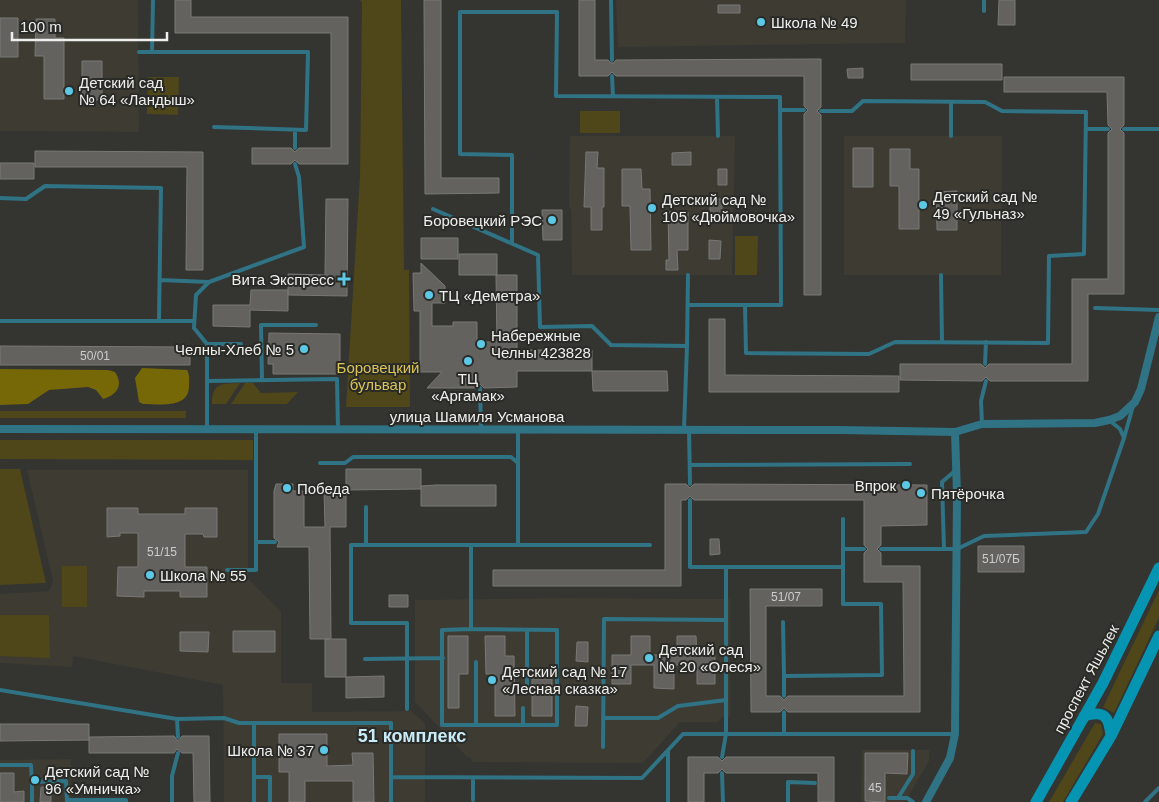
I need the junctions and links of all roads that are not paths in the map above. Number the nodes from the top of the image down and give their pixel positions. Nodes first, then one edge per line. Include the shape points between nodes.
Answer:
1 (154, 0) edge
2 (611, 0) edge
3 (984, 0) edge
4 (984, 11) dead end
5 (139, 52) dead end
6 (152, 52) junction
7 (612, 60) dead end
8 (612, 76) dead end
9 (613, 96) junction
10 (717, 97) junction
11 (951, 102) junction
12 (780, 110) junction
13 (804, 110) dead end
14 (821, 111) dead end
15 (214, 127) dead end
16 (1086, 129) junction
17 (1108, 129) dead end
18 (1124, 129) dead end
19 (1159, 129) edge
20 (295, 130) junction
21 (718, 136) dead end
22 (951, 136) dead end
23 (295, 148) dead end
24 (295, 164) dead end
25 (0, 198) edge
26 (433, 209) dead end
27 (512, 243) junction
28 (688, 275) dead end
29 (941, 275) dead end
30 (160, 280) junction
31 (209, 282) junction
32 (688, 305) junction
33 (745, 305) junction
34 (1095, 308) dead end
35 (1159, 310) edge
36 (1159, 317) edge
37 (160, 319) junction
38 (0, 321) edge
39 (194, 321) junction
40 (316, 325) dead end
41 (942, 342) junction
42 (986, 342) junction
43 (207, 344) junction
44 (242, 344) dead end
45 (687, 346) junction
46 (986, 364) dead end
47 (262, 380) junction
48 (986, 380) dead end
49 (208, 381) junction
50 (480, 388) dead end
51 (1135, 402) junction
52 (1109, 420) junction
53 (982, 424) junction
54 (0, 429) edge
55 (207, 429) junction
56 (256, 429) junction
57 (481, 429) junction
58 (518, 429) junction
59 (687, 429) junction
60 (338, 430) junction
61 (955, 432) junction
62 (1124, 438) junction
63 (320, 463) dead end
64 (518, 463) junction
65 (910, 464) dead end
66 (690, 465) junction
67 (956, 470) junction
68 (690, 484) dead end
69 (690, 500) dead end
70 (366, 506) dead end
71 (843, 519) dead end
72 (256, 542) junction
73 (275, 542) dead end
74 (366, 545) junction
75 (471, 545) junction
76 (518, 545) junction
77 (650, 545) dead end
78 (843, 549) junction
79 (864, 549) dead end
80 (881, 549) dead end
81 (944, 549) junction
82 (957, 549) junction
83 (726, 567) junction
84 (843, 567) junction
85 (1159, 568) edge
86 (227, 570) dead end
87 (726, 620) junction
88 (783, 622) dead end
89 (471, 630) junction
90 (527, 630) junction
91 (1159, 636) edge
92 (365, 658) dead end
93 (407, 658) junction
94 (442, 658) junction
95 (476, 662) dead end
96 (784, 676) junction
97 (0, 690) edge
98 (527, 692) dead end
99 (784, 696) dead end
100 (726, 700) junction
101 (523, 708) dead end
102 (407, 709) dead end
103 (784, 712) dead end
104 (1084, 716) junction
105 (603, 718) junction
106 (178, 719) junction
107 (254, 724) junction
108 (476, 725) junction
109 (523, 725) junction
110 (726, 734) junction
111 (784, 734) junction
112 (955, 734) junction
113 (178, 736) dead end
114 (1111, 736) junction
115 (603, 747) dead end
116 (668, 750) junction
117 (913, 751) dead end
118 (178, 753) dead end
119 (722, 757) dead end
120 (0, 765) edge
121 (722, 773) dead end
122 (254, 777) junction
123 (391, 777) junction
124 (472, 778) junction
125 (32, 782) junction
126 (815, 783) dead end
127 (1159, 788) edge
128 (889, 798) dead end
129 (898, 798) junction
130 (473, 800) dead end
131 (67, 801) edge
132 (32, 802) edge
133 (126, 802) edge
134 (172, 802) edge
135 (254, 802) edge
136 (270, 802) edge
137 (391, 802) edge
138 (668, 802) edge
139 (723, 802) edge
140 (788, 802) edge
141 (913, 802) edge
142 (926, 802) edge
143 (1036, 802) edge
144 (1071, 802) edge
145 (1145, 802) edge

1 - 6 lane
2 - 7 lane
3 - 4 lane
5 - 6 lane
6 - 20 lane via 308,52 306,130
8 - 9 lane
9 - 10 lane
9 - 27 lane via 556,96 557,12 460,12 460,154 512,155
10 - 12 lane via 780,97
10 - 21 lane
11 - 14 lane via 863,101 852,111
11 - 16 lane via 985,102 1002,111 1086,112
11 - 22 lane
12 - 13 lane
12 - 33 lane via 781,305
15 - 20 lane
16 - 17 lane
16 - 42 lane via 1084,254 1049,256 1048,343
18 - 19 lane
20 - 23 lane
24 - 31 lane via 300,178 304,247
25 - 30 lane via 26,199 45,186 161,188
26 - 27 lane
27 - 45 lane via 538,255 540,327 592,326 611,345
28 - 32 lane
29 - 41 lane
30 - 31 lane
30 - 37 lane
31 - 39 lane via 196,295
32 - 33 lane
32 - 45 lane
33 - 41 lane via 746,353 869,354 895,342
34 - 35 lane
36 - 51 street
37 - 38 lane
37 - 39 lane
39 - 43 lane via 194,328
40 - 47 lane via 261,325
41 - 42 lane
42 - 46 lane
43 - 44 lane
43 - 49 lane
45 - 59 lane
47 - 49 lane
47 - 60 lane via 337,379
48 - 53 lane via 981,401
49 - 55 lane
50 - 57 lane
51 - 52 street via 1120,416
51 - 62 lane
52 - 53 street, улица Шамиля Усманова via 1095,423
52 - 62 lane via 1120,429
53 - 61 street, улица Шамиля Усманова
54 - 55 street, улица Шамиля Усманова
55 - 56 street, улица Шамиля Усманова
56 - 60 street, улица Шамиля Усманова
56 - 72 lane
57 - 58 street, улица Шамиля Усманова
57 - 60 street, улица Шамиля Усманова
58 - 59 street, улица Шамиля Усманова
58 - 64 lane
59 - 61 street, улица Шамиля Усманова
59 - 66 lane
61 - 67 street
62 - 82 lane via 1098,514 1086,532 984,536
63 - 64 lane via 345,463 353,457 511,457
64 - 76 lane
65 - 66 lane
66 - 68 lane
67 - 81 lane via 942,482
67 - 82 street
69 - 83 lane via 690,567
70 - 74 lane
71 - 78 lane
72 - 73 lane
72 - 86 lane via 256,570
74 - 75 lane
74 - 93 lane via 351,546 351,623 407,623
75 - 76 lane
75 - 89 lane
76 - 77 lane
78 - 79 lane
78 - 84 lane
80 - 81 lane
81 - 82 lane
82 - 112 street
83 - 84 lane
83 - 87 lane
84 - 96 lane via 844,604 881,604 882,676
85 - 104 main road, проспект Яшьлек via 1104,683
87 - 100 lane
87 - 105 lane via 604,619
88 - 96 lane
89 - 90 lane
89 - 94 lane via 442,630
90 - 98 lane
90 - 109 lane via 557,630 558,725
91 - 114 main road
92 - 93 lane
93 - 94 lane
93 - 102 lane
94 - 108 lane via 442,725
95 - 108 lane
96 - 99 lane
97 - 106 lane
100 - 105 lane via 678,706 658,718
100 - 110 lane
101 - 109 lane
103 - 111 lane
104 - 114 main road via 1102,714 1110,722
104 - 143 main road, проспект Яшьлек
105 - 115 lane
106 - 107 lane via 224,718
106 - 113 lane
107 - 122 lane
107 - 123 lane via 391,723
108 - 109 lane
110 - 111 lane
110 - 116 lane via 683,734
110 - 119 lane
111 - 112 lane
112 - 142 street via 950,758
114 - 144 main road
116 - 124 lane via 642,778
116 - 138 lane
117 - 129 lane via 913,774
118 - 134 lane via 172,776
120 - 125 lane via 32,765
121 - 139 lane
122 - 135 lane
122 - 136 lane via 270,777
123 - 124 lane
123 - 137 lane
124 - 130 lane
125 - 131 lane via 66,781
125 - 132 lane
126 - 140 lane via 788,782
127 - 145 lane
128 - 129 lane
129 - 141 lane
131 - 133 lane

